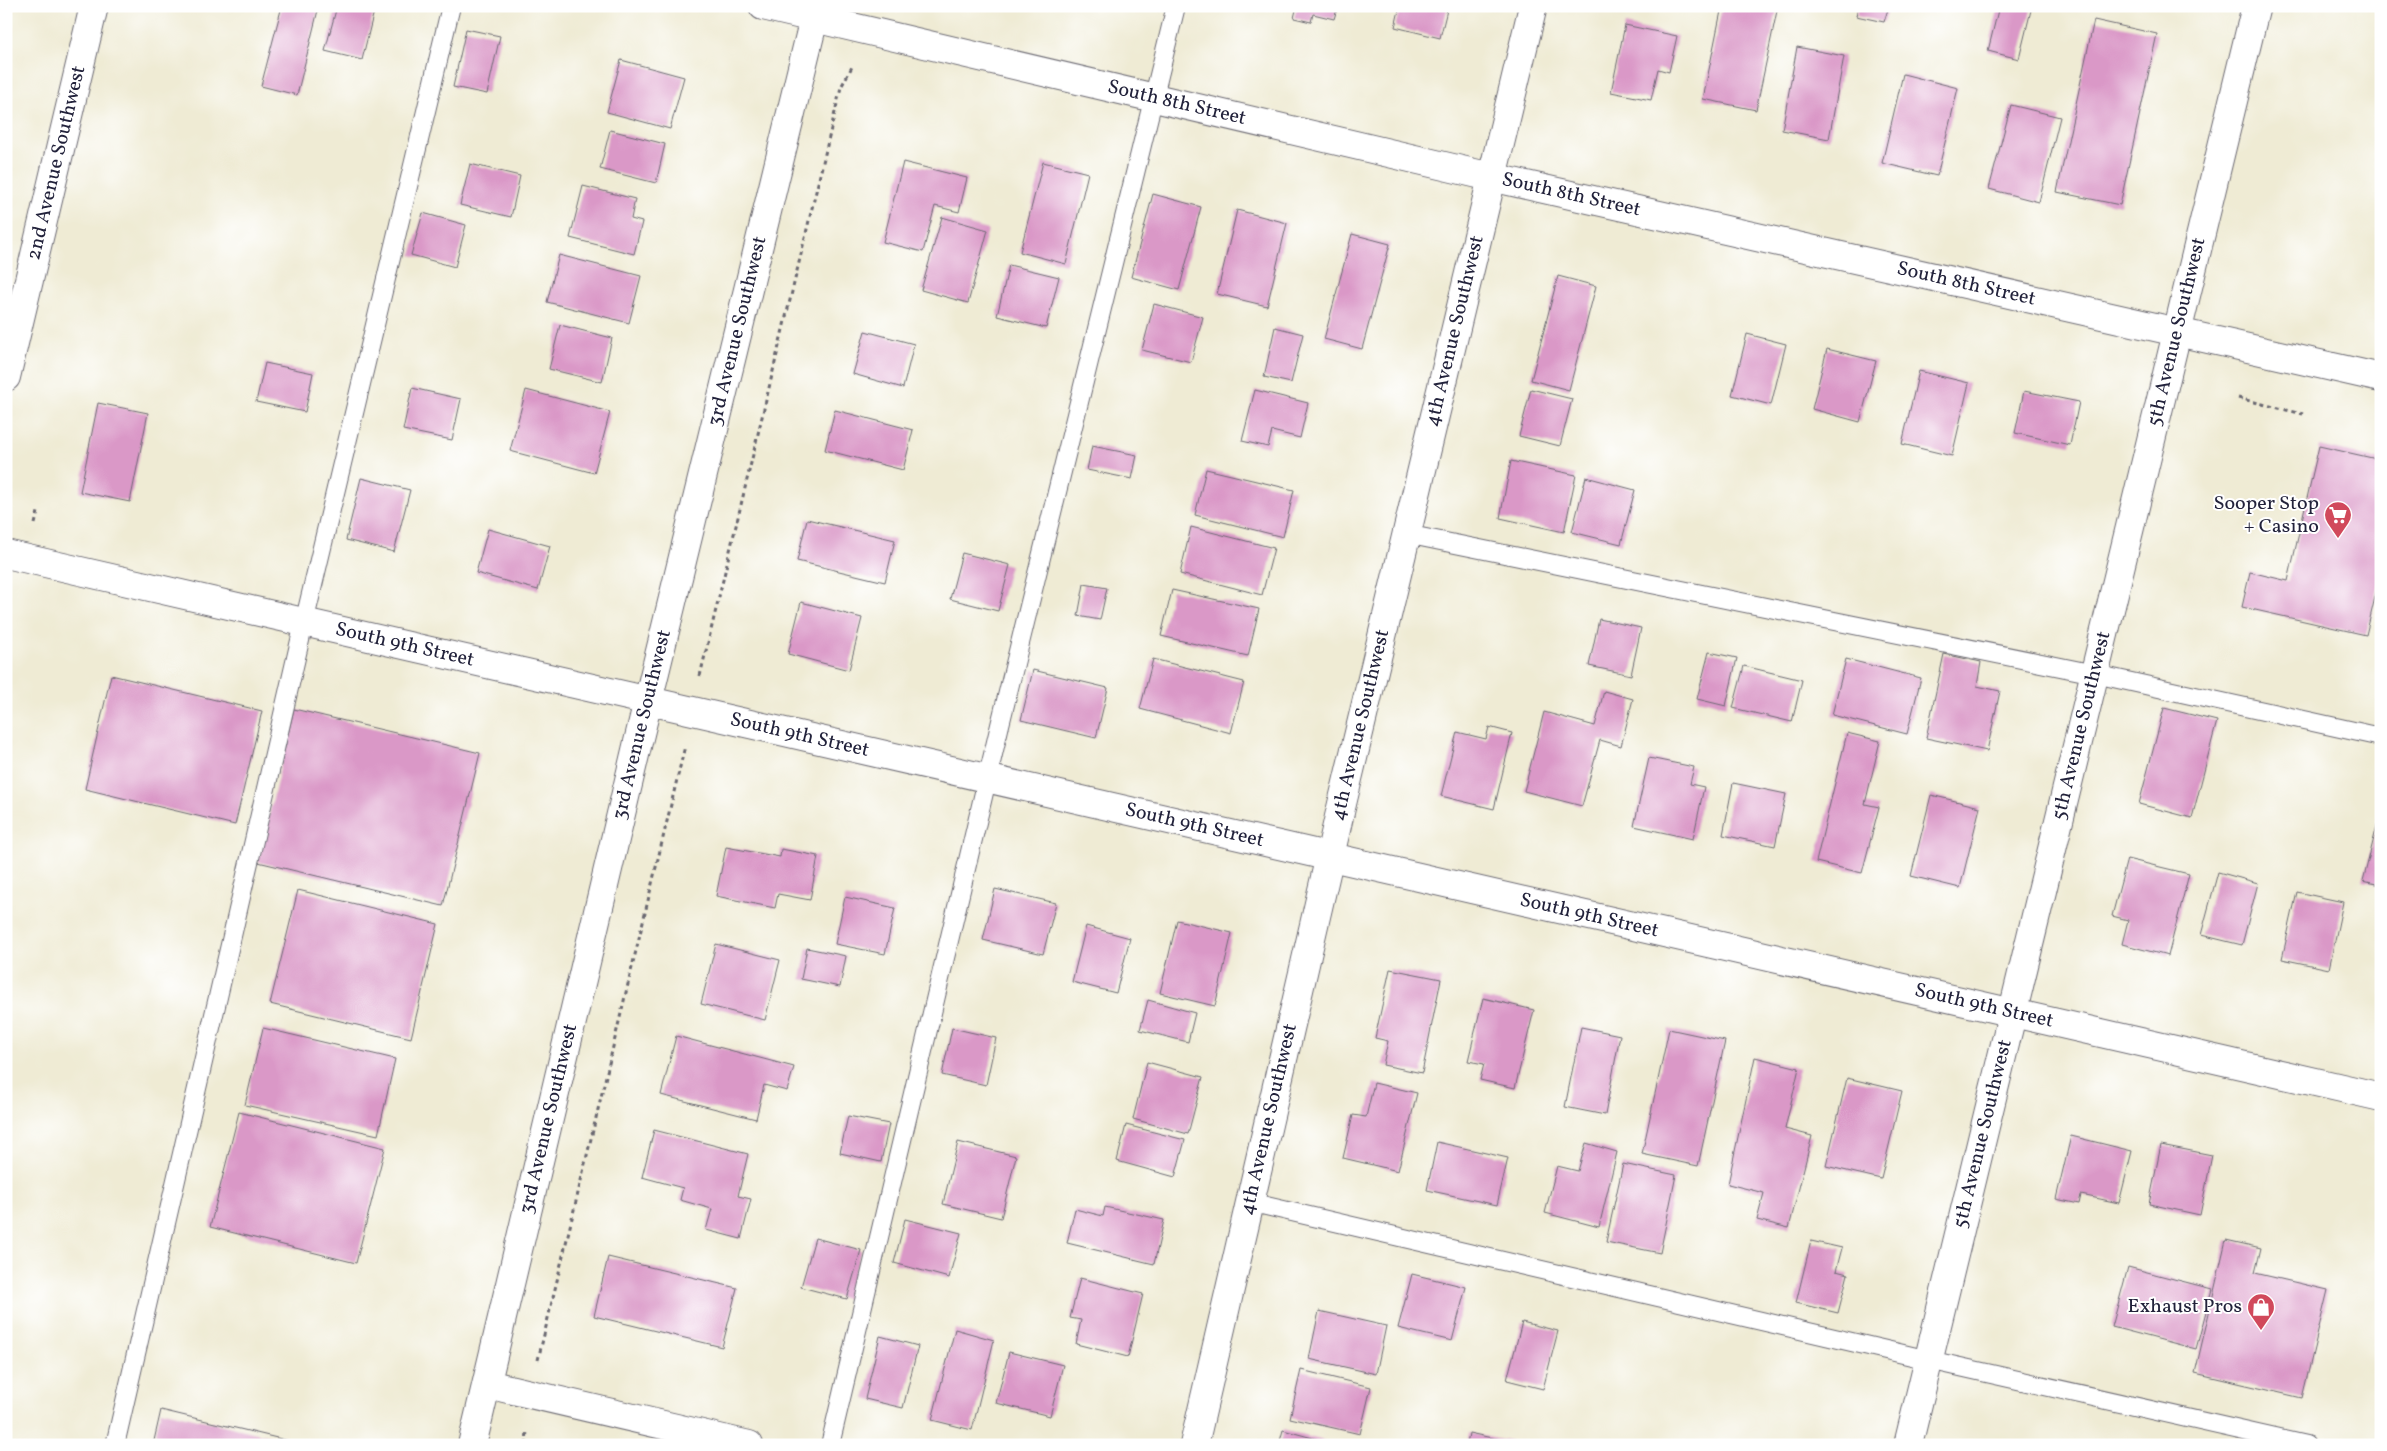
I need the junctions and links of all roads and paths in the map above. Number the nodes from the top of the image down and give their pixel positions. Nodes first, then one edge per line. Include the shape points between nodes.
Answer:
1 (94, 6) edge
2 (451, 6) edge
3 (763, 6) edge
4 (1176, 6) edge
5 (1534, 6) edge
6 (2256, 6) edge
7 (816, 12) edge
8 (851, 70) dead end
9 (1154, 99) junction
10 (1491, 177) junction
11 (2177, 332) junction
12 (6, 377) edge
13 (2381, 378) edge
14 (2238, 398) dead end
15 (2302, 414) dead end
16 (1406, 534) junction
17 (6, 554) edge
18 (304, 623) junction
19 (703, 665) dead end
20 (2095, 674) junction
21 (649, 700) junction
22 (2381, 737) edge
23 (683, 755) dead end
24 (988, 778) junction
25 (1330, 858) junction
26 (2014, 1013) junction
27 (2381, 1097) edge
28 (1249, 1202) junction
29 (540, 1351) dead end
30 (1928, 1360) junction
31 (486, 1384) junction
32 (526, 1438) dead end
33 (115, 1445) edge
34 (472, 1445) edge
35 (526, 1445) edge
36 (749, 1445) edge
37 (830, 1445) edge
38 (1194, 1445) edge
39 (1908, 1445) edge
40 (2306, 1445) edge

1 - 12 street, 2nd Avenue Southwest
2 - 18 lane
3 - 7 street, South 8th Street
4 - 9 lane
5 - 10 street, 4th Avenue Southwest
6 - 11 street, 5th Avenue Southwest
7 - 9 street, South 8th Street
7 - 21 street, 3rd Avenue Southwest
8 - 19 path via 841,87
9 - 10 street, South 8th Street
9 - 24 lane
10 - 11 street, South 8th Street
10 - 16 street, 4th Avenue Southwest
11 - 13 street, South 8th Street
11 - 20 street, 5th Avenue Southwest
14 - 15 path
16 - 20 lane
16 - 25 street, 4th Avenue Southwest
17 - 18 street, South 9th Street
18 - 21 street, South 9th Street
18 - 33 lane
20 - 22 lane
20 - 26 street, 5th Avenue Southwest
21 - 24 street, South 9th Street
21 - 31 street, 3rd Avenue Southwest
23 - 29 path
24 - 25 street, South 9th Street
24 - 37 lane
25 - 26 street, South 9th Street
25 - 28 street, 4th Avenue Southwest
26 - 27 street, South 9th Street
26 - 30 street, 5th Avenue Southwest
28 - 30 lane
28 - 38 street, 4th Avenue Southwest
30 - 39 street, 5th Avenue Southwest
30 - 40 lane
31 - 34 street, 3rd Avenue Southwest
31 - 36 street
32 - 35 path

